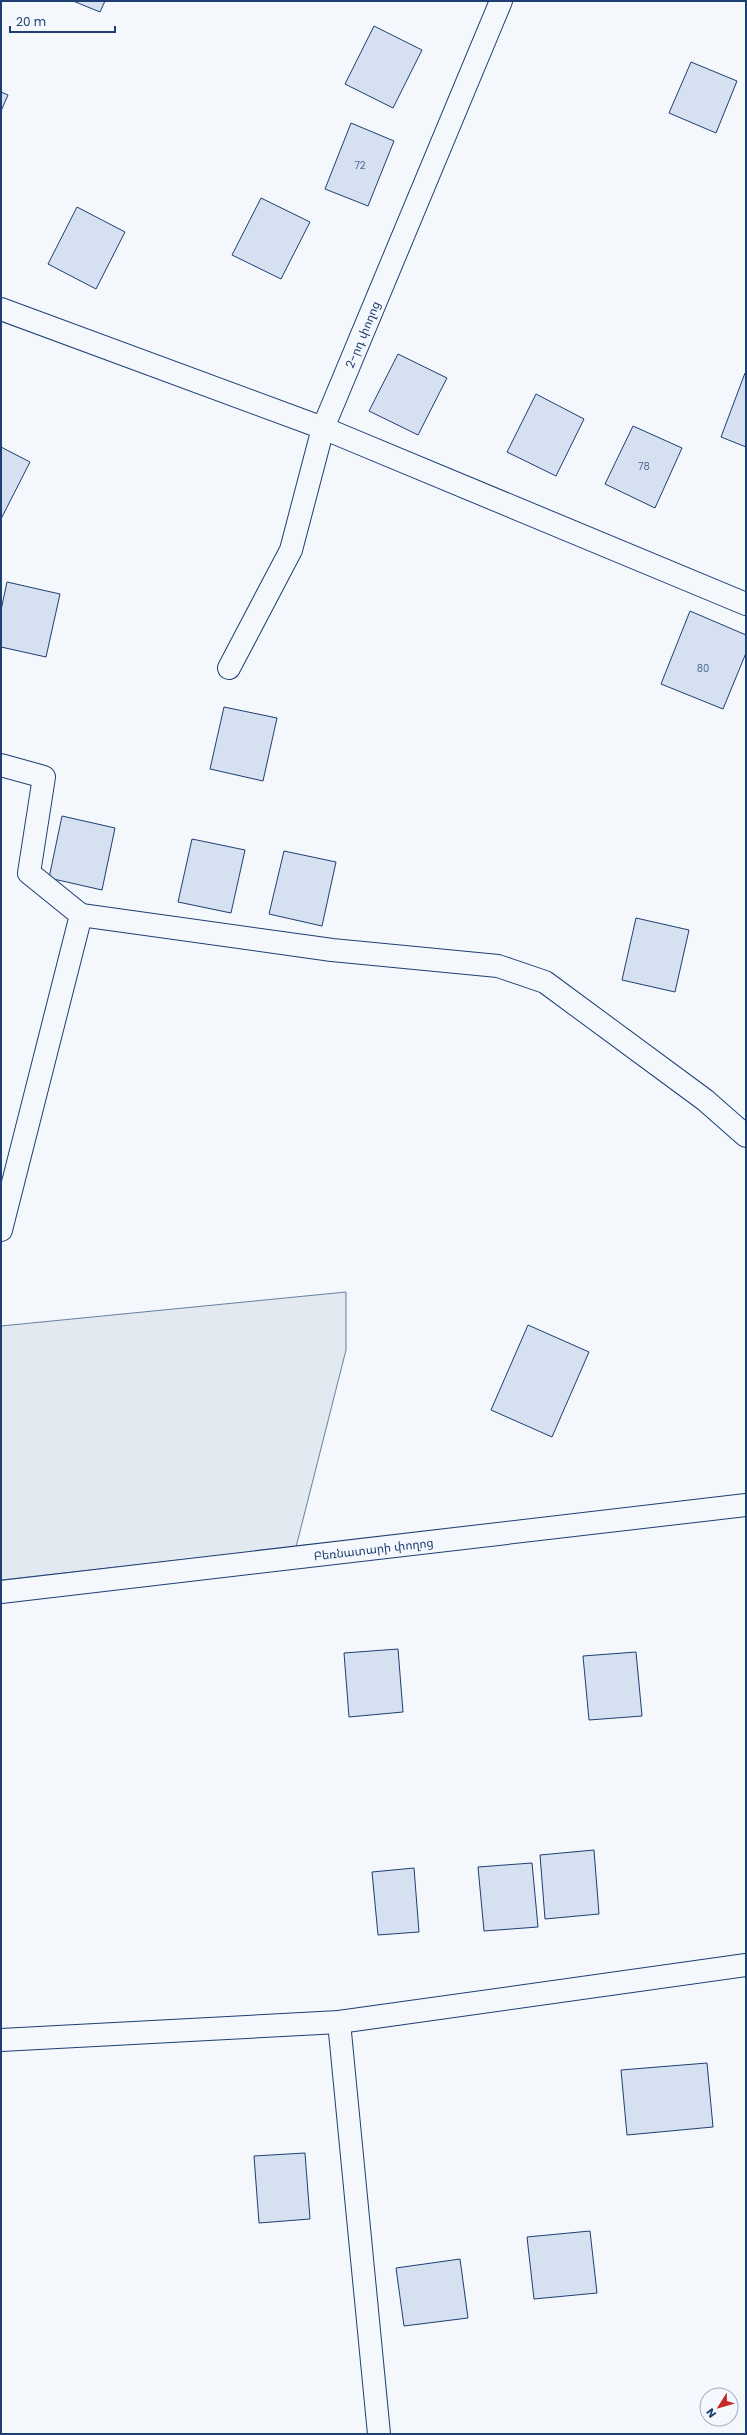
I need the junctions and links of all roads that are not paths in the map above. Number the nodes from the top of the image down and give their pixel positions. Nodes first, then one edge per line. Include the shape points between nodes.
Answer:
1 (501, 1) edge
2 (1, 309) edge
3 (323, 428) junction
4 (746, 604) edge
5 (229, 668) dead end
6 (1, 765) edge
7 (81, 915) junction
8 (746, 1136) edge
9 (1, 1230) edge
10 (746, 1505) edge
11 (1, 1592) edge
12 (746, 1965) edge
13 (339, 2022) junction
14 (1, 2040) edge
15 (379, 2434) edge

1 - 3 street, 2-րդ փողոց
2 - 3 street
3 - 4 street
3 - 5 street, 2-րդ փողոց via 291,550
6 - 7 street via 44,777 29,873
7 - 8 street via 332,950 498,966 545,982 705,1100
7 - 9 street
10 - 11 street, Բեռնատարի փողոց
12 - 13 street
13 - 14 street
13 - 15 street

